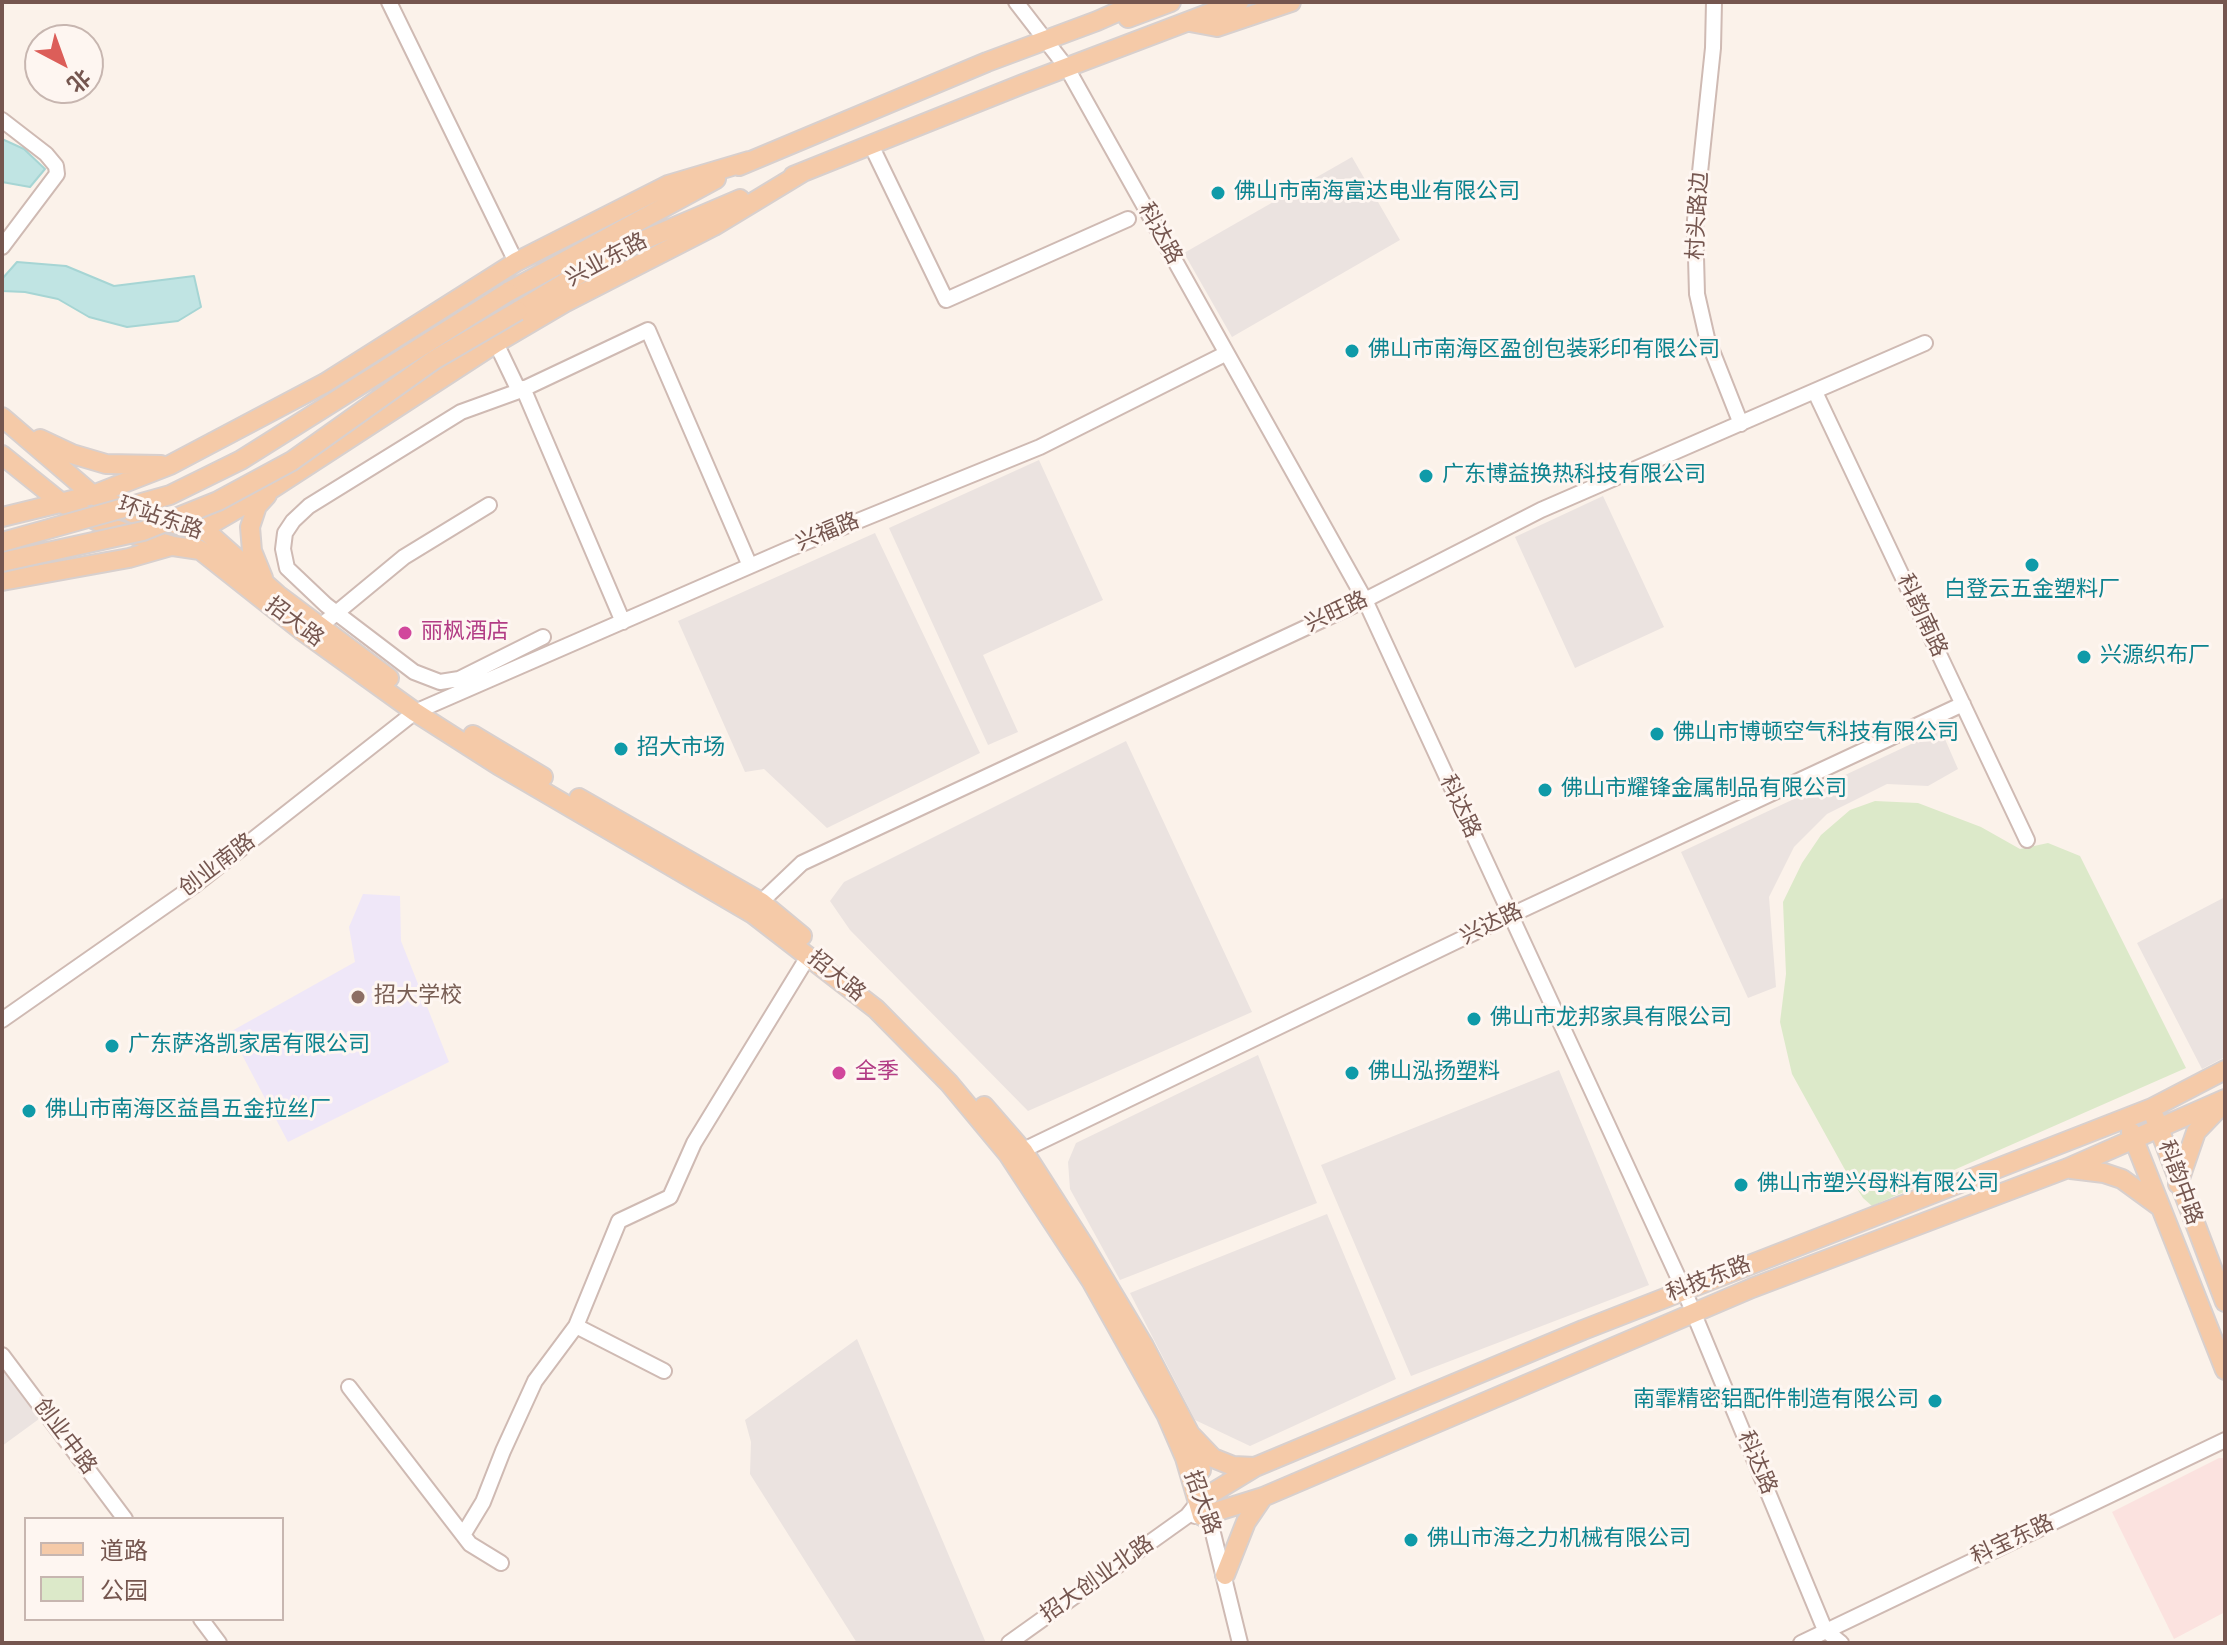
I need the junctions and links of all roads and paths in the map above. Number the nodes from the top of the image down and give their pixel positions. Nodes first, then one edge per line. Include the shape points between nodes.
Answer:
1 (389, 2) edge
2 (1016, 2) edge
3 (1140, 2) edge
4 (1171, 2) edge
5 (1239, 2) edge
6 (1291, 2) edge
7 (1714, 2) edge
8 (1097, 21) junction
9 (1190, 22) junction
10 (1047, 39) junction
11 (987, 62) junction
12 (1067, 68) junction
13 (1003, 92) junction
14 (2, 120) edge
15 (871, 145) junction
16 (749, 161) junction
17 (803, 172) junction
18 (1128, 219) dead end
19 (2, 247) edge
20 (516, 262) junction
21 (496, 343) junction
22 (1925, 343) dead end
23 (1225, 354) junction
24 (521, 390) junction
25 (1815, 392) junction
26 (4, 419) edge
27 (1741, 424) junction
28 (2, 455) edge
29 (170, 465) junction
30 (273, 488) junction
31 (93, 495) junction
32 (63, 504) junction
33 (489, 505) dead end
34 (2, 517) edge
35 (201, 529) junction
36 (2, 542) edge
37 (173, 546) junction
38 (2, 562) edge
39 (750, 566) junction
40 (2, 581) edge
41 (278, 595) junction
42 (1365, 600) junction
43 (336, 613) junction
44 (623, 622) junction
45 (314, 631) junction
46 (543, 637) dead end
47 (1963, 704) junction
48 (422, 710) junction
49 (2027, 840) dead end
50 (757, 908) junction
51 (1509, 916) junction
52 (809, 955) junction
53 (2, 1020) edge
54 (2225, 1070) edge
55 (2225, 1101) edge
56 (2152, 1108) junction
57 (2127, 1118) junction
58 (2159, 1129) junction
59 (2134, 1141) junction
60 (1016, 1153) junction
61 (2068, 1168) junction
62 (2178, 1184) junction
63 (2162, 1209) junction
64 (1684, 1290) junction
65 (2225, 1302) edge
66 (1693, 1312) junction
67 (576, 1326) junction
68 (2, 1355) edge
69 (2225, 1370) edge
70 (664, 1371) dead end
71 (349, 1387) dead end
72 (1190, 1434) junction
73 (2225, 1440) edge
74 (1255, 1467) junction
75 (1263, 1497) junction
76 (1203, 1512) junction
77 (124, 1517) edge
78 (463, 1535) junction
79 (501, 1563) dead end
80 (1225, 1575) junction
81 (202, 1621) edge
82 (1825, 1630) junction
83 (219, 1643) edge
84 (1009, 1643) edge
85 (1240, 1643) edge
86 (1801, 1643) edge
87 (1841, 1643) edge

1 - 20 street
2 - 10 street, 科达路
3 - 8 main road
4 - 8 main road via 1106,27
5 - 9 main road, 兴业东路
6 - 9 main road via 1217,27
7 - 27 street, 村头路边 via 1695,220 1697,294 1707,338
8 - 10 main road
9 - 12 main road, 兴业东路
10 - 11 main road
10 - 12 street, 科达路
11 - 13 main road via 1005,69 1010,84
11 - 16 main road
12 - 13 main road, 兴业东路
12 - 23 street, 科达路
13 - 15 main road, 兴业东路
14 - 19 street via 46,154 57,174
15 - 17 main road, 兴业东路
15 - 18 street via 946,300
16 - 20 main road via 668,185
16 - 36 main road, bridge via 508,292 241,460 170,495
17 - 21 main road
17 - 38 main road, 兴业东路, bridge via 618,251 434,360 292,461 218,501 143,531
20 - 29 main road via 325,383
21 - 24 street
21 - 30 main road
22 - 25 street, 兴旺路
23 - 39 street, 兴福路 via 1040,447
23 - 42 street, 科达路
24 - 39 street via 648,330
24 - 43 street via 434,427 293,521 285,533 287,568
24 - 44 street
25 - 27 street, 兴旺路
25 - 47 street, 科韵南路
26 - 29 main road via 52,446 106,464
26 - 31 main road, 环站东路
27 - 42 street, 兴旺路 via 1541,510
28 - 32 main road, 环站东路
29 - 31 main road
30 - 35 main road
30 - 41 main road via 257,506 250,527 260,575
31 - 32 main road
31 - 35 main road, 环站东路 via 137,515
32 - 34 main road
32 - 37 main road, 环站东路 via 114,529
33 - 43 street via 404,557
35 - 37 main road
35 - 41 main road, 环站东路
37 - 40 main road
37 - 45 main road, 招大路 via 200,550
39 - 44 street, 兴福路
41 - 45 main road, 招大路
42 - 50 street, 兴旺路 via 802,863
42 - 51 street, 科达路
43 - 45 street
43 - 46 street via 414,672 440,682 459,679
44 - 48 street, 兴福路
45 - 48 main road, 招大路
47 - 49 street, 科韵南路
47 - 51 street, 兴达路
48 - 50 main road, 招大路
48 - 53 street, 创业南路 via 195,885
50 - 52 main road, 招大路
50 - 60 main road, 招大路 via 888,1006 945,1062
51 - 60 street, 兴达路
51 - 64 street, 科达路
52 - 60 main road, 招大路 via 886,1020
52 - 67 street via 694,1143 670,1197 619,1221
54 - 56 main road, 科技东路
55 - 58 main road
55 - 62 main road via 2196,1132
56 - 57 main road, 科技东路
56 - 58 main road, 科韵中路
57 - 59 main road
57 - 64 main road, 科技东路
58 - 59 main road
58 - 62 main road, 科韵中路
59 - 61 main road
59 - 63 main road
60 - 72 main road, 招大路 via 1083,1244
60 - 76 main road, 招大路 via 1166,1414
61 - 63 main road via 2122,1179
61 - 66 main road
62 - 65 main road, 科韵中路
63 - 69 main road
64 - 66 street, 科达路
64 - 74 main road, 科技东路
66 - 75 main road
66 - 82 street, 科达路
67 - 70 street
67 - 78 street via 535,1381 483,1502
68 - 77 street, 创业中路
71 - 78 street
72 - 74 main road via 1213,1458
72 - 76 main road, 招大路
73 - 82 street, 科宝东路
74 - 76 main road, 科技东路
75 - 76 main road
75 - 80 main road via 1246,1522
76 - 80 street, 招大路
76 - 84 street, 招大创业北路
78 - 79 street
80 - 85 street, 招大路
81 - 83 street
82 - 86 street, 科宝东路
82 - 87 street, 科达路

